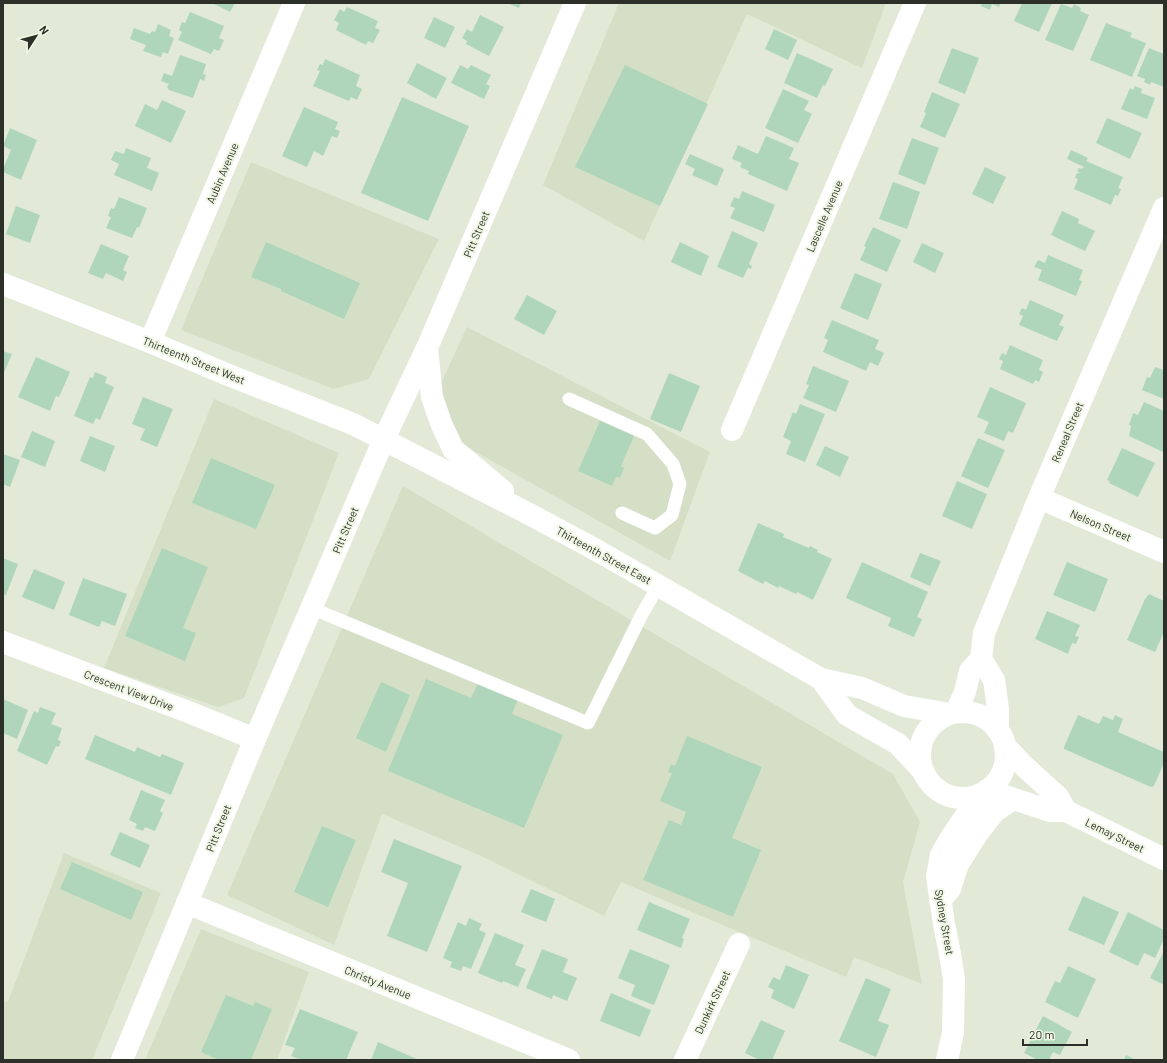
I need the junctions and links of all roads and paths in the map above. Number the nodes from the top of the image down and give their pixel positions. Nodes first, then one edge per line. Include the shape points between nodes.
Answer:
1 (294, 3) edge
2 (575, 3) edge
3 (915, 3) edge
4 (1164, 208) edge
5 (3, 284) edge
6 (150, 342) junction
7 (427, 348) junction
8 (569, 399) dead end
9 (732, 430) dead end
10 (384, 439) junction
11 (1039, 498) junction
12 (622, 513) dead end
13 (534, 516) junction
14 (1164, 552) edge
15 (658, 586) junction
16 (311, 608) junction
17 (3, 642) edge
18 (980, 659) junction
19 (821, 679) junction
20 (953, 713) junction
21 (1001, 738) junction
22 (255, 739) junction
23 (924, 772) junction
24 (984, 792) junction
25 (1012, 798) junction
26 (1066, 811) junction
27 (1164, 859) edge
28 (940, 900) junction
29 (187, 903) junction
30 (739, 944) dead end
31 (949, 1059) edge
32 (122, 1060) edge
33 (569, 1060) edge
34 (685, 1060) edge

1 - 6 street, Aubin Avenue
2 - 7 street, Pitt Street
3 - 9 street, Lascelle Avenue
4 - 11 street, Reneal Street
5 - 6 street, Thirteenth Street West
6 - 10 street, Thirteenth Street West via 334,416
7 - 10 street, Pitt Street
7 - 13 street via 432,397 453,449
8 - 12 lane via 647,434 673,464 680,484 672,515 655,528
10 - 13 street, Thirteenth Street East
10 - 16 street, Pitt Street
11 - 14 street, Nelson Street
11 - 18 street, Reneal Street via 984,633
13 - 15 street, Thirteenth Street East
15 - 16 lane via 588,724
15 - 19 street, Thirteenth Street East
16 - 22 street, Pitt Street
17 - 22 street, Crescent View Drive
18 - 20 street, Reneal Street via 970,671 965,692
18 - 21 street via 994,680
19 - 20 street, Thirteenth Street East via 862,688 904,706
19 - 23 street, Thirteenth Street East via 847,714 898,744
20 - 21 street via 968,712 985,718
20 - 23 street via 935,722 924,737 920,754
21 - 24 street via 1005,764 998,780
21 - 26 street via 1024,766 1058,797
22 - 29 street, Pitt Street
23 - 24 street via 934,786 950,795 967,797
24 - 25 street, Lemay Street
24 - 28 street, Sydney Street via 941,855 937,876
25 - 26 street, Lemay Street via 1050,811
25 - 28 street via 994,812 977,834 958,864 950,889
26 - 27 street, Lemay Street
28 - 31 street, Sydney Street via 954,979 953,1032
29 - 32 street, Pitt Street
29 - 33 street, Christy Avenue
30 - 34 street, Dunkirk Street

